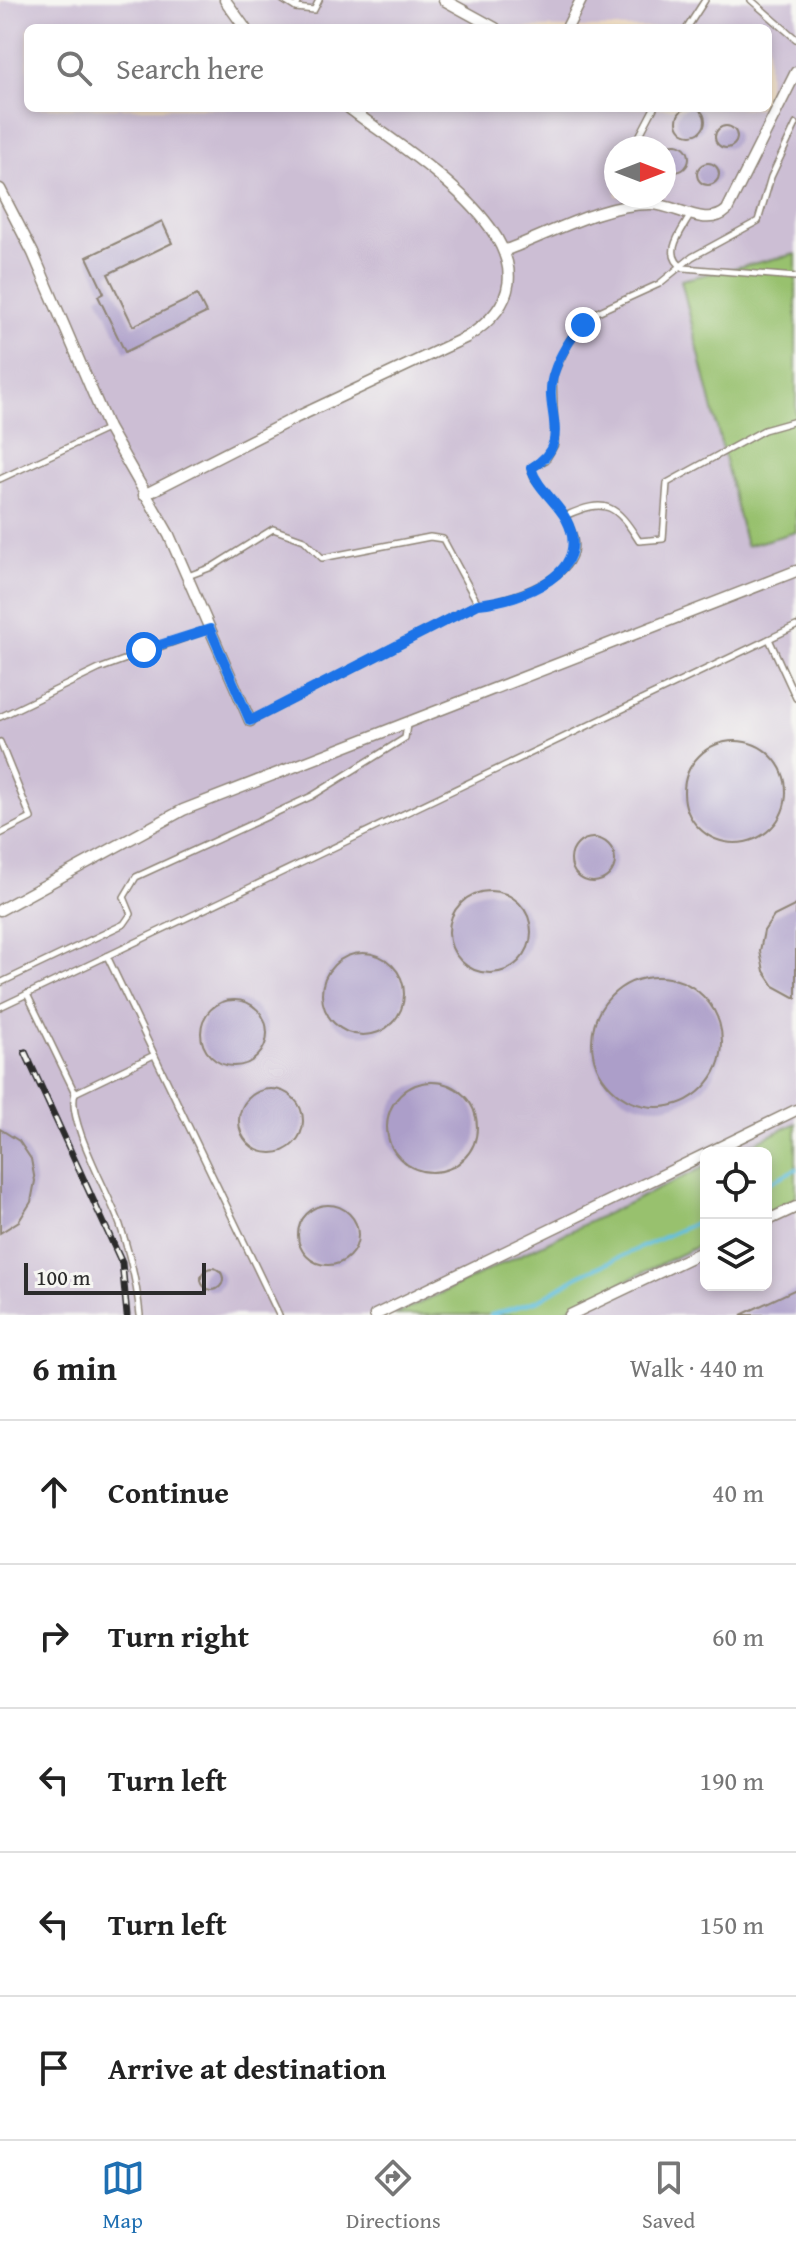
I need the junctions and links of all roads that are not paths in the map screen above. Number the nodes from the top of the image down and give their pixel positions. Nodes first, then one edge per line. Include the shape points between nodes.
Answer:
1 (225, 0) edge
2 (283, 0) edge
3 (299, 0) edge
4 (319, 0) edge
5 (444, 0) edge
6 (581, 0) edge
7 (705, 0) edge
8 (751, 0) edge
9 (296, 8) junction
10 (242, 24) edge
11 (488, 24) edge
12 (569, 24) edge
13 (690, 24) edge
14 (796, 39) edge
15 (796, 72) edge
16 (354, 112) edge
17 (652, 112) edge
18 (796, 124) edge
19 (639, 136) edge
20 (0, 189) edge
21 (608, 208) edge
22 (670, 208) edge
23 (691, 213) junction
24 (506, 250) junction
25 (680, 266) junction
26 (796, 277) edge
27 (796, 421) edge
28 (108, 428) junction
29 (0, 479) edge
30 (144, 495) junction
31 (565, 516) junction
32 (796, 571) edge
33 (187, 577) junction
34 (478, 604) junction
35 (796, 626) edge
36 (210, 629) junction
37 (769, 639) junction
38 (796, 698) edge
39 (0, 717) edge
40 (250, 721) joint
41 (407, 725) junction
42 (0, 742) edge
43 (0, 834) edge
44 (0, 910) edge
45 (107, 956) junction
46 (0, 983) edge
47 (27, 994) junction
48 (0, 1007) edge
49 (154, 1055) junction
50 (75, 1093) junction
51 (796, 1110) edge
52 (796, 1207) edge
53 (770, 1219) edge
54 (700, 1253) edge
55 (140, 1315) edge
56 (279, 1315) edge
57 (375, 1315) edge
58 (570, 1315) edge

1 - 10 street
2 - 9 lane
3 - 9 lane
4 - 9 lane via 314,10
5 - 11 street
6 - 12 street
7 - 13 lane
8 - 14 lane
15 - 23 street via 727,210 712,218
16 - 24 street via 467,200
17 - 19 lane
18 - 25 lane via 758,221
20 - 28 street
21 - 24 street
22 - 23 street
23 - 25 lane via 674,245
24 - 30 street via 502,301 481,328
25 - 26 lane
25 - 31 lane via 659,284 593,314 572,336 553,375 555,444 546,460 531,468
27 - 31 lane via 764,430 667,483 663,539 639,541 620,511 604,505
28 - 29 lane
28 - 30 street
30 - 33 street
31 - 34 lane via 574,537 568,566 526,591
32 - 41 street
33 - 34 lane via 273,529 304,540 322,558 430,537 443,539
33 - 36 street
34 - 40 lane
35 - 37 lane
36 - 39 lane via 110,664
36 - 40 street
37 - 38 lane
37 - 45 lane
41 - 44 street via 183,810
41 - 46 lane via 405,738 312,796 136,877 124,897 131,914 124,924
42 - 43 lane via 31,818
45 - 47 lane
45 - 49 lane
47 - 48 lane
47 - 50 lane
49 - 50 lane
49 - 56 lane
50 - 55 lane via 76,1126 119,1222
51 - 57 street
52 - 53 street
54 - 58 street

